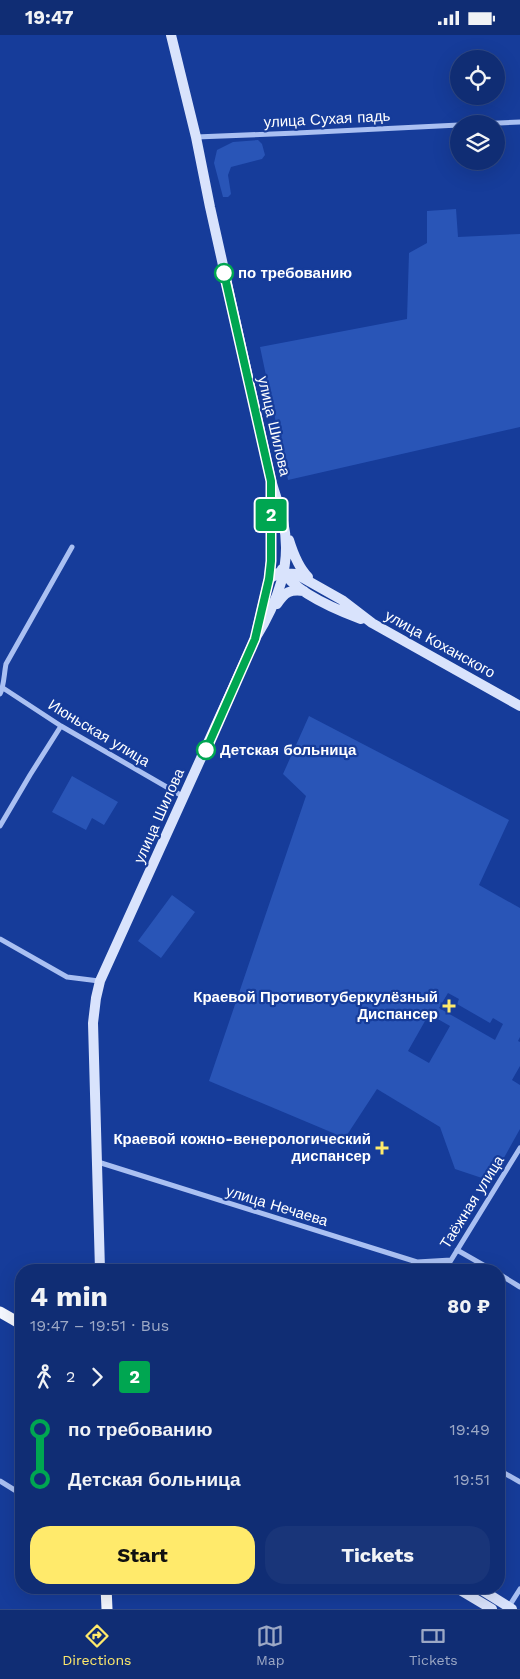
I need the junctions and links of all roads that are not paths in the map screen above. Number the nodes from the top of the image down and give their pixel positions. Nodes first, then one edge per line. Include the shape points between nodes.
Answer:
1 (171, 35) edge
2 (520, 122) edge
3 (505, 123) edge
4 (450, 125) edge
5 (196, 137) junction
6 (271, 481) junction
7 (284, 523) junction
8 (271, 525) junction
9 (72, 547) dead end
10 (284, 572) junction
11 (269, 579) junction
12 (314, 584) junction
13 (304, 591) junction
14 (270, 615) junction
15 (372, 623) junction
16 (255, 639) junction
17 (1, 677) edge
18 (3, 688) junction
19 (0, 694) edge
20 (520, 706) edge
21 (61, 726) junction
22 (184, 797) junction
23 (0, 826) edge
24 (0, 939) edge
25 (100, 981) junction
26 (519, 1152) edge
27 (97, 1162) junction
28 (457, 1250) junction
29 (451, 1260) junction
30 (100, 1264) edge
31 (449, 1264) edge
32 (482, 1264) edge
33 (505, 1278) edge
34 (520, 1287) edge
35 (0, 1312) edge
36 (15, 1321) edge
37 (505, 1474) edge
38 (0, 1481) edge
39 (520, 1483) edge
40 (15, 1490) edge
41 (520, 1589) edge
42 (106, 1594) edge
43 (466, 1594) edge
44 (488, 1594) edge
45 (510, 1608) edge
46 (107, 1609) edge
47 (492, 1609) edge

1 - 5 main road, улица Шилова
2 - 3 street
4 - 5 street, улица Сухая падь
5 - 6 main road, улица Шилова
6 - 7 main road, улица Шилова
6 - 8 main road
7 - 10 main road, улица Шилова
7 - 12 main road via 293,553 302,571
8 - 10 main road via 277,557
8 - 11 main road
9 - 17 street
10 - 11 main road
10 - 12 main road via 296,574
10 - 13 main road
10 - 14 main road, улица Шилова
11 - 16 main road
12 - 15 main road
13 - 14 main road via 288,591
13 - 15 main road
14 - 16 main road, улица Шилова
15 - 20 main road, улица Коханского
16 - 22 main road, улица Шилова
17 - 18 street
18 - 19 street
18 - 21 street, Июньская улица
21 - 22 street, Июньская улица
21 - 23 street
22 - 25 main road, улица Шилова
24 - 25 street via 68,977
25 - 27 main road, улица Шилова via 93,1023
26 - 28 street, Таёжная улица
27 - 29 street, улица Нечаева via 417,1262
27 - 30 main road, улица Шилова
28 - 29 street, Таёжная улица
28 - 32 street
29 - 31 street, Таёжная улица
33 - 34 street
35 - 36 main road
37 - 39 street
38 - 40 street
41 - 45 street
42 - 46 main road
43 - 47 main road
44 - 45 main road

